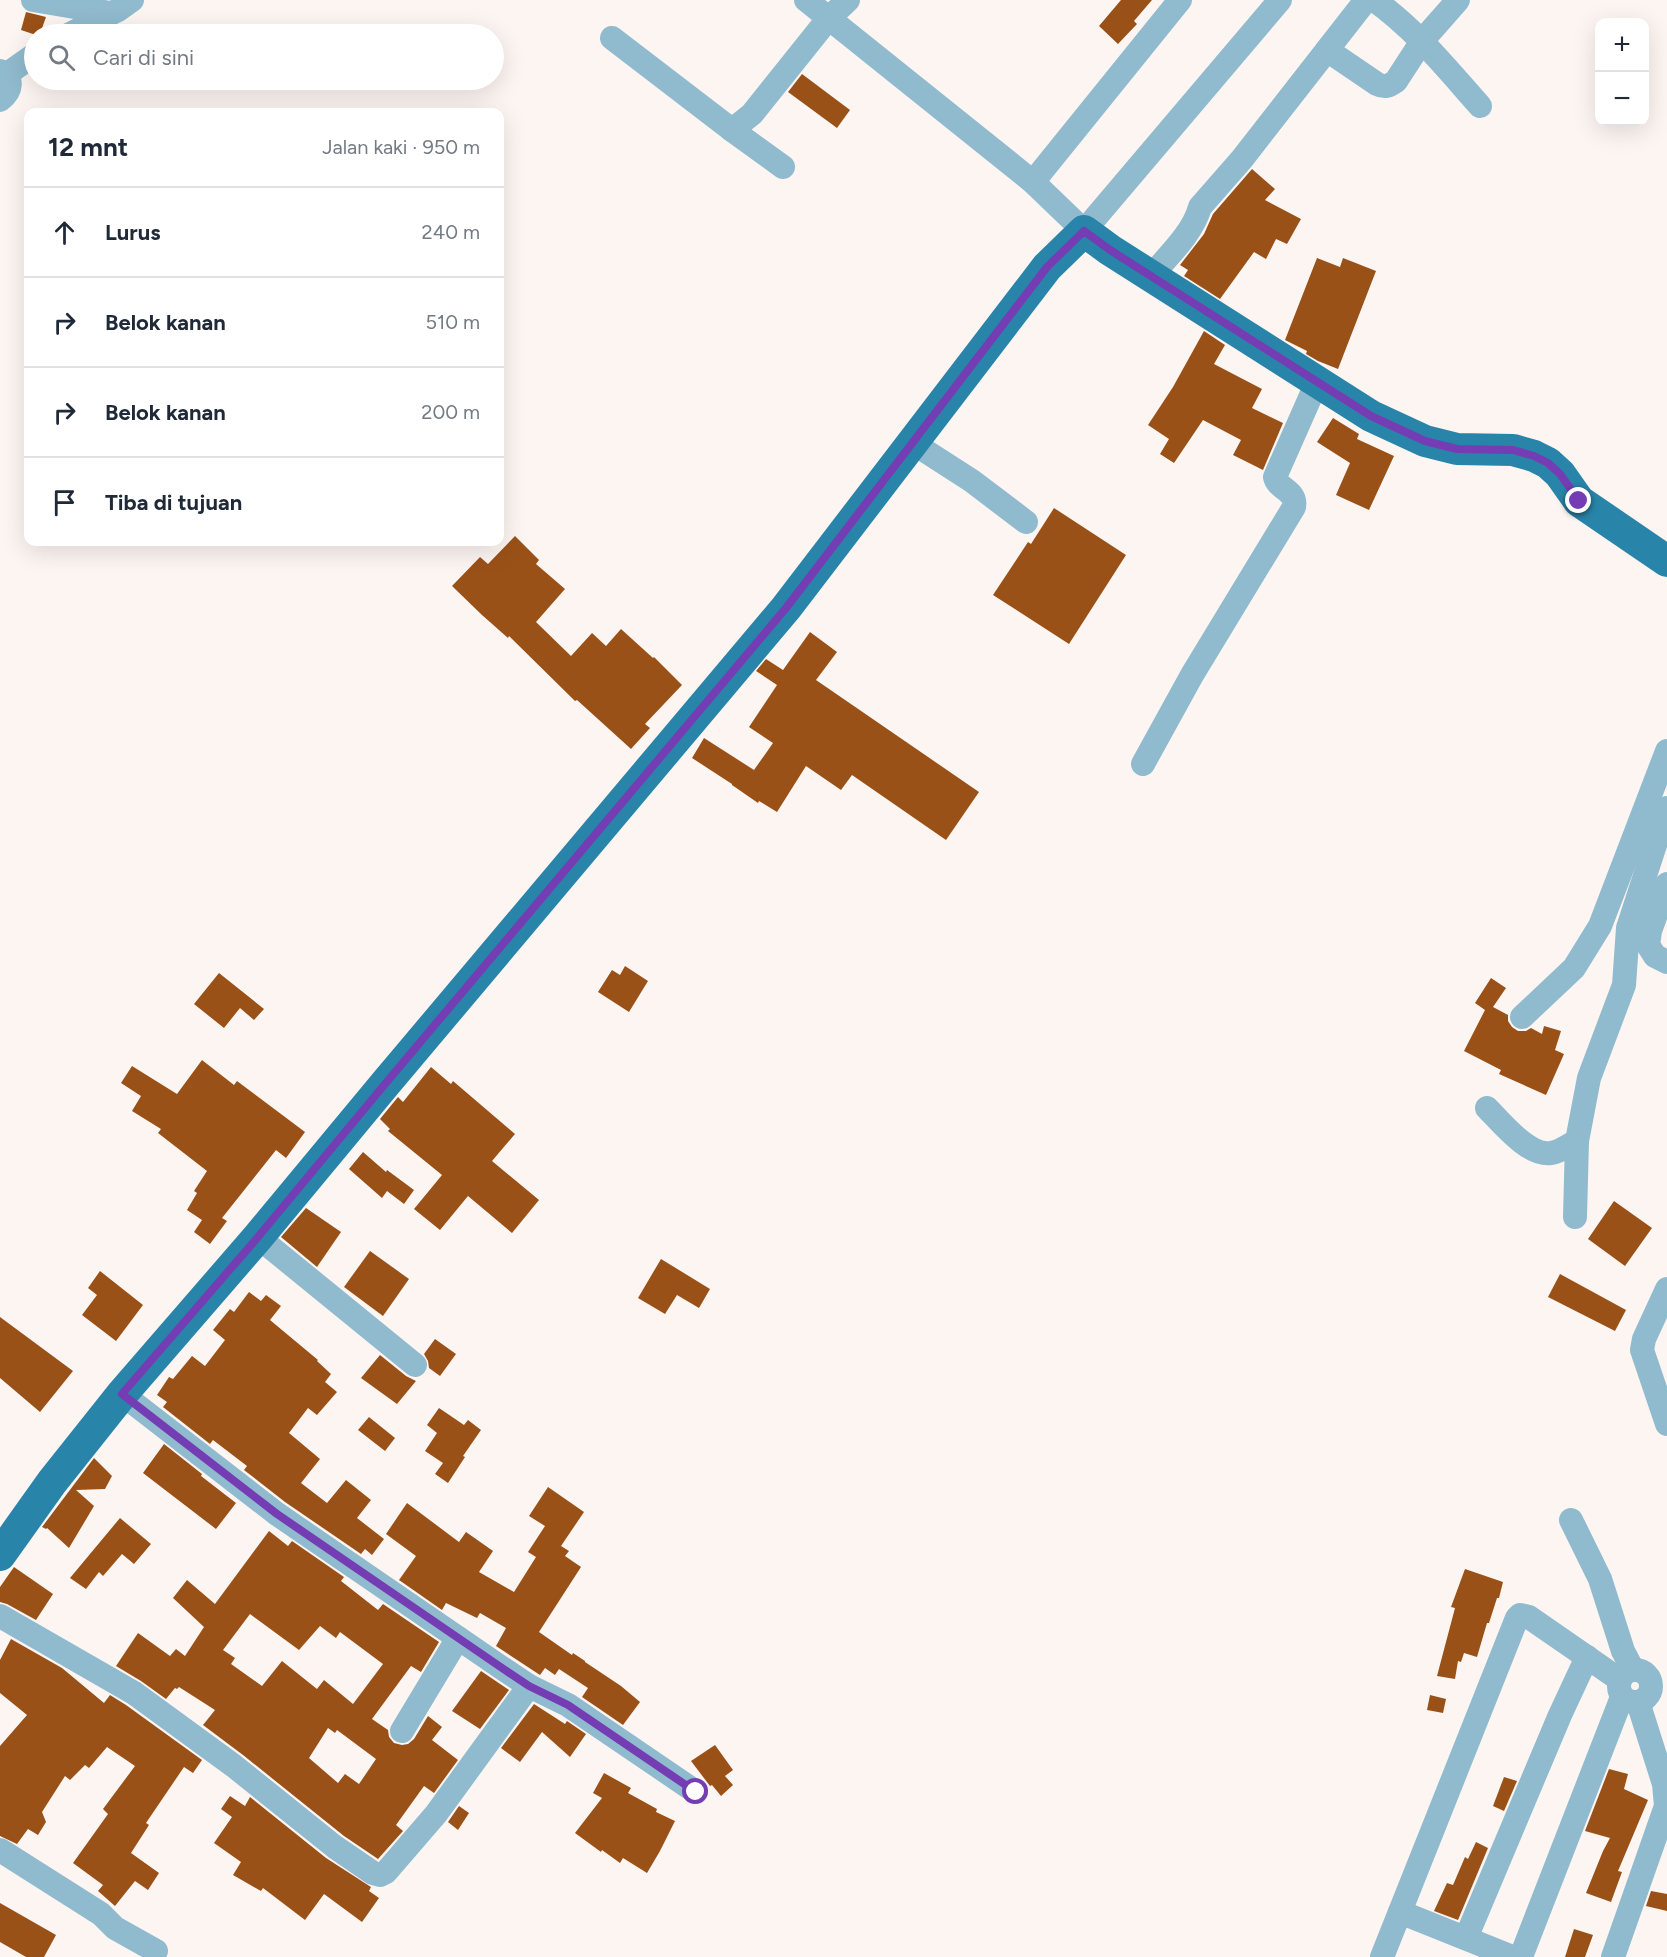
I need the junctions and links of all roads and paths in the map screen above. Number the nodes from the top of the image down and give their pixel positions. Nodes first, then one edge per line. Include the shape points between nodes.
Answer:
1 (33, 0) edge
2 (132, 0) edge
3 (806, 0) edge
4 (848, 0) edge
5 (1180, 0) edge
6 (1280, 0) edge
7 (1366, 0) edge
8 (1374, 0) edge
9 (1458, 0) edge
10 (110, 13) junction
11 (828, 19) junction
12 (89, 24) edge
13 (612, 38) dead end
14 (1422, 41) junction
15 (1328, 50) junction
16 (24, 61) edge
17 (3, 73) edge
18 (0, 100) edge
19 (1480, 106) dead end
20 (732, 130) junction
21 (783, 167) dead end
22 (1033, 182) junction
23 (1084, 231) junction
24 (1151, 276) junction
25 (1317, 382) junction
26 (913, 443) junction
27 (1026, 522) dead end
28 (1667, 561) edge
29 (1667, 751) edge
30 (1143, 764) dead end
31 (1667, 808) edge
32 (1667, 884) edge
33 (1667, 962) edge
34 (1522, 1017) dead end
35 (1486, 1108) dead end
36 (1577, 1141) junction
37 (1575, 1216) dead end
38 (258, 1237) junction
39 (1667, 1289) edge
40 (415, 1365) dead end
41 (122, 1394) junction
42 (1667, 1423) edge
43 (1571, 1520) dead end
44 (0, 1555) edge
45 (0, 1616) edge
46 (458, 1638) junction
47 (1587, 1657) junction
48 (529, 1686) junction
49 (1638, 1690) edge
50 (402, 1731) dead end
51 (696, 1792) dead end
52 (0, 1850) edge
53 (1400, 1912) junction
54 (1466, 1938) junction
55 (156, 1951) dead end
56 (1382, 1957) edge
57 (1512, 1957) edge
58 (1518, 1957) edge
59 (1613, 1957) edge

1 - 10 street
2 - 10 street
3 - 11 street
4 - 11 street
5 - 22 street
6 - 23 street
7 - 15 street
8 - 14 street
9 - 14 street
10 - 12 street
11 - 20 street via 752,114
11 - 22 street
13 - 20 street
14 - 15 street via 1396,81 1384,87
14 - 19 street
15 - 24 street via 1200,207 1188,231
16 - 17 street
17 - 18 street via 10,80 10,87
20 - 21 street
22 - 23 street
23 - 24 main road
23 - 26 main road via 1047,267
24 - 25 main road
25 - 28 main road via 1371,416 1425,441 1457,449 1513,450 1541,459 1560,474 1579,501
25 - 30 street via 1275,477 1292,494 1294,507
26 - 27 street
26 - 38 main road via 786,608
29 - 34 street via 1600,926 1574,968
31 - 36 street via 1628,928 1624,985 1589,1078
32 - 33 street via 1648,945 1655,956
35 - 36 street via 1518,1140 1540,1152 1550,1154
36 - 37 street
38 - 40 street
38 - 41 main road
39 - 42 street via 1642,1350
41 - 44 main road
41 - 46 street via 277,1514
43 - 49 street via 1600,1580
45 - 48 street via 134,1693 335,1847 380,1875 436,1814
46 - 48 street
46 - 50 street
47 - 49 street
47 - 53 street via 1529,1617 1516,1618
47 - 54 street
48 - 51 street via 568,1705
49 - 58 street
49 - 59 street via 1664,1784 1666,1806
52 - 55 street via 101,1914 114,1928
53 - 54 street
53 - 56 street
54 - 57 street

